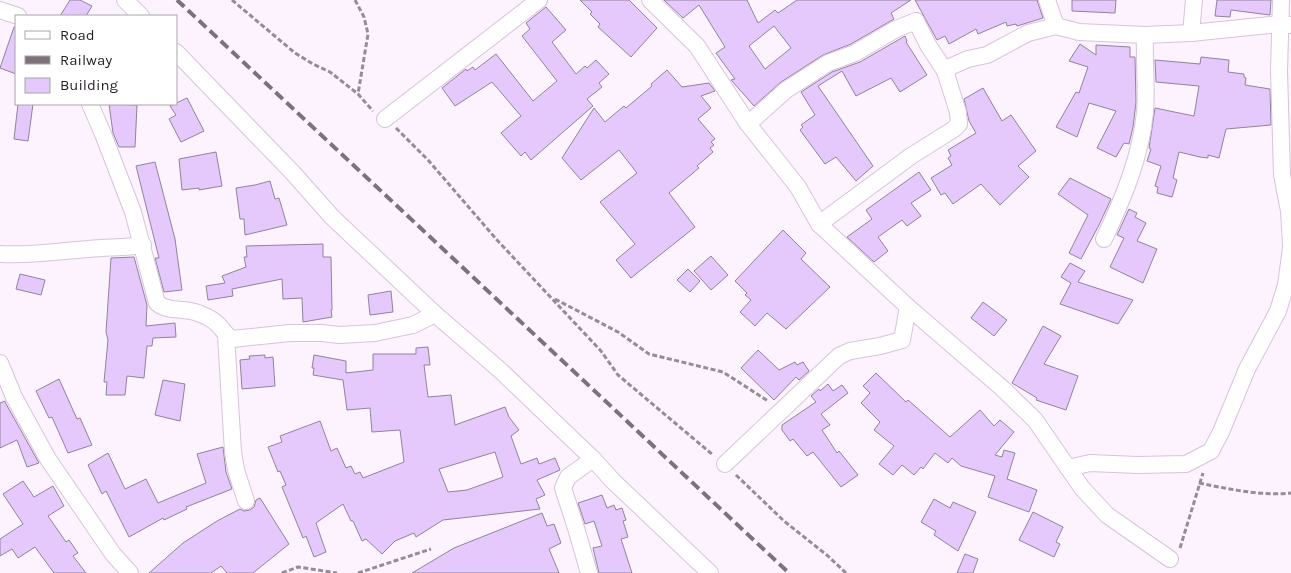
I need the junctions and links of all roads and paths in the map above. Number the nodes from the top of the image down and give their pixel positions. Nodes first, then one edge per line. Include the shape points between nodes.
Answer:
1 (125, 0) edge
2 (232, 0) edge
3 (355, 0) edge
4 (539, 0) edge
5 (650, 0) edge
6 (1047, 0) edge
7 (1194, 0) edge
8 (1281, 0) edge
9 (0, 10) edge
10 (15, 15) edge
11 (140, 15) edge
12 (1286, 25) edge
13 (1056, 26) junction
14 (1191, 33) junction
15 (1145, 35) junction
16 (178, 54) edge
17 (945, 71) junction
18 (358, 94) junction
19 (90, 105) edge
20 (385, 119) junction
21 (748, 124) junction
22 (1286, 146) edge
23 (819, 224) junction
24 (1104, 239) dead end
25 (142, 245) junction
26 (1291, 247) edge
27 (0, 254) edge
28 (551, 297) junction
29 (908, 307) junction
30 (435, 314) junction
31 (226, 335) junction
32 (0, 363) edge
33 (781, 410) junction
34 (1211, 451) junction
35 (593, 459) junction
36 (724, 464) junction
37 (1068, 468) junction
38 (1199, 483) junction
39 (1291, 492) edge
40 (246, 500) dead end
41 (431, 549) dead end
42 (1170, 559) joint
43 (130, 573) edge
44 (282, 573) edge
45 (337, 573) edge
46 (358, 573) edge
47 (589, 573) edge
48 (710, 573) edge
49 (846, 573) edge

1 - 11 street
2 - 18 path via 295,52 330,72
3 - 18 path via 368,34
4 - 20 street
5 - 21 street via 697,46
6 - 13 street
7 - 14 street
8 - 12 street
9 - 10 street
12 - 14 street
12 - 22 street via 1279,71
13 - 15 street via 1078,32
13 - 17 street via 1028,32 987,55 968,59
14 - 15 street
15 - 24 street via 1144,113 1138,147 1133,168
16 - 30 street via 332,217
17 - 21 street via 916,21 828,63 786,90
17 - 23 street via 959,124
18 - 20 path
19 - 25 street via 133,212
20 - 28 path via 428,160
21 - 23 street via 798,187
22 - 26 street via 1282,175
23 - 29 street
25 - 27 street via 28,255
25 - 31 street via 157,304 163,308 200,313 215,321
26 - 34 street via 1286,285 1278,311 1246,369 1222,432
28 - 33 path via 618,332 649,354 723,372
28 - 36 path via 618,375
29 - 33 street via 902,340 839,356
29 - 37 street via 1035,420
30 - 31 street via 413,325 375,333 290,333 232,339
30 - 35 street via 501,371
31 - 40 street via 233,452
32 - 43 street via 14,397 48,460 113,554
33 - 36 street
34 - 37 street via 1186,464 1090,463
34 - 38 path
35 - 47 street via 568,477 563,488
35 - 48 street
36 - 49 path via 784,521
37 - 42 street via 1107,516
38 - 39 path via 1232,490
38 - 42 path via 1179,551
41 - 46 path
44 - 45 path via 298,567

